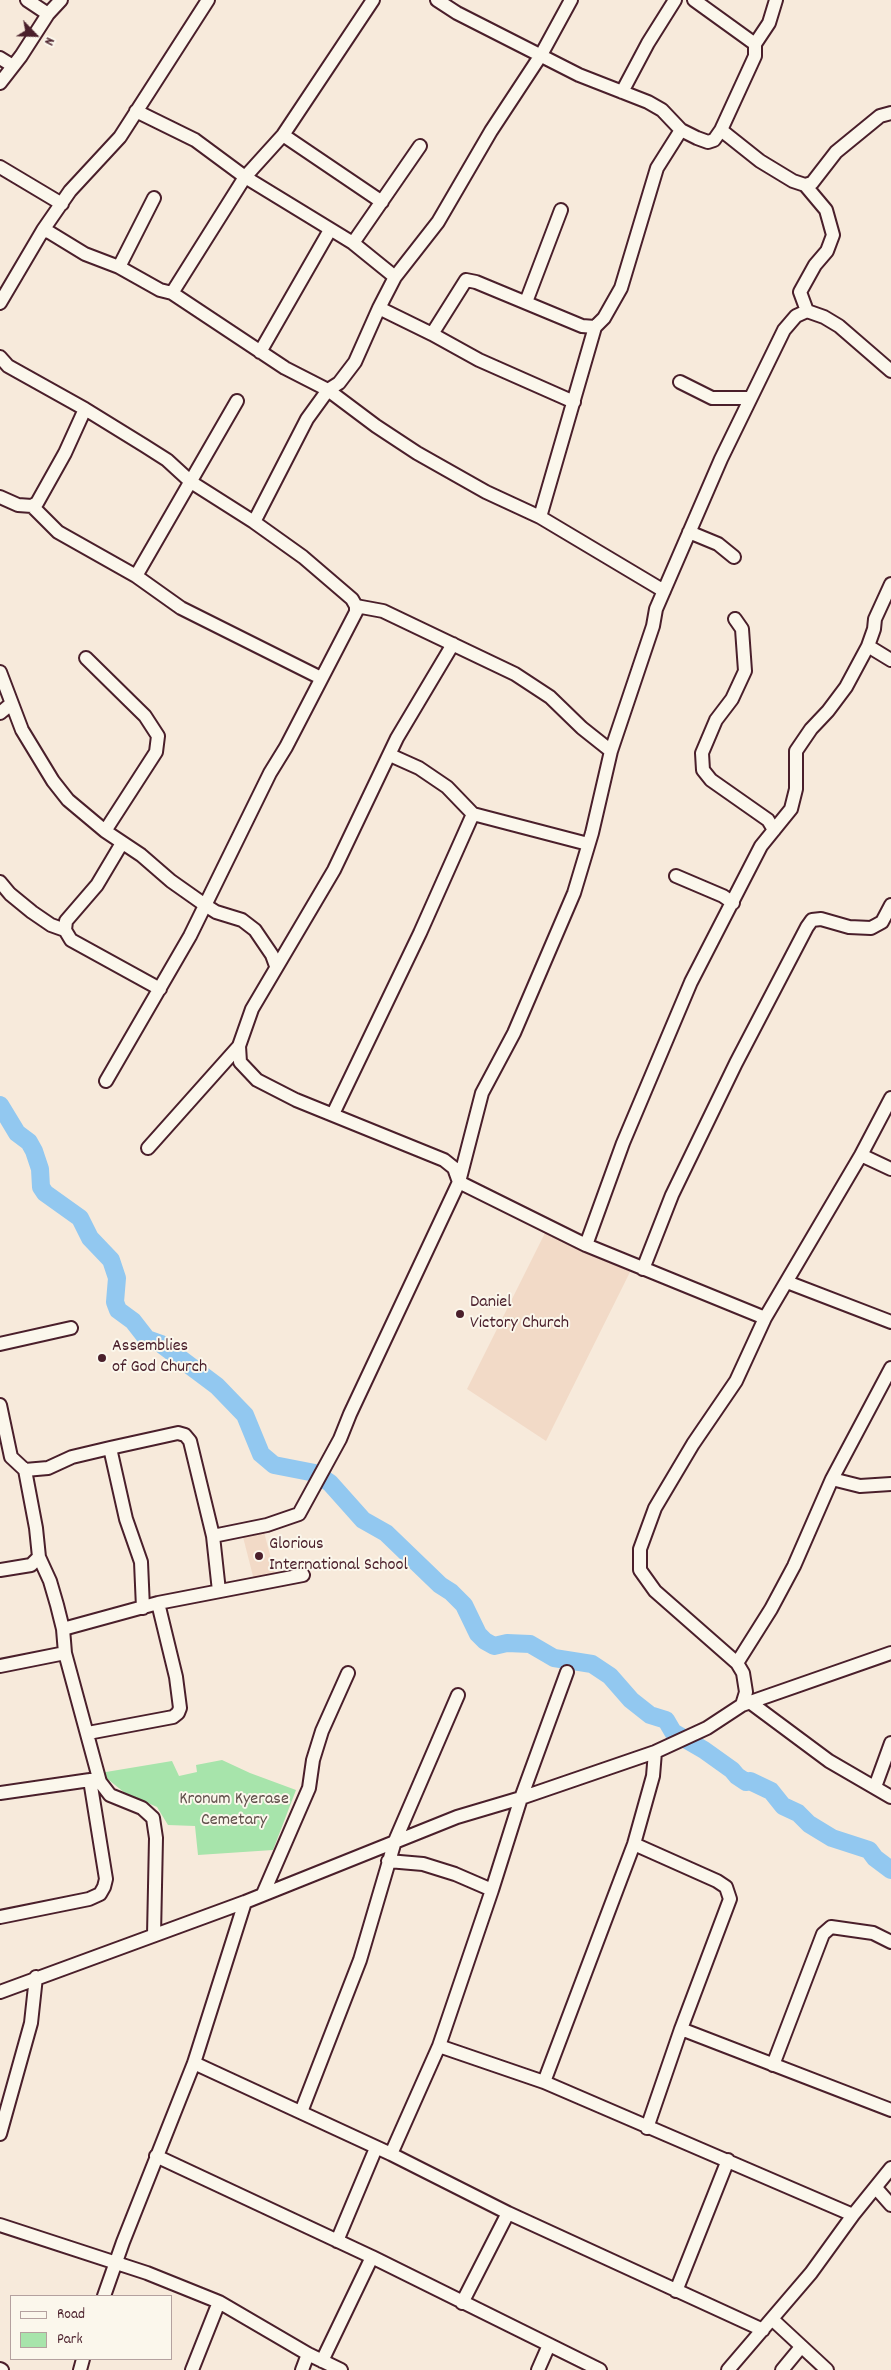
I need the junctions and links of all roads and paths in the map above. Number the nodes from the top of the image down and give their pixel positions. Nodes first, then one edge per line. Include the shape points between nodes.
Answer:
1 (28, 0) edge
2 (61, 0) edge
3 (208, 0) edge
4 (373, 0) edge
5 (437, 0) edge
6 (571, 0) edge
7 (675, 0) edge
8 (694, 0) edge
9 (776, 0) edge
10 (48, 14) junction
11 (755, 44) junction
12 (541, 55) junction
13 (0, 58) edge
14 (12, 66) junction
15 (0, 83) edge
16 (622, 92) junction
17 (136, 111) junction
18 (891, 113) edge
19 (681, 130) junction
20 (721, 130) junction
21 (283, 135) junction
22 (420, 146) dead end
23 (0, 168) edge
24 (245, 177) junction
25 (805, 185) junction
26 (154, 198) dead end
27 (382, 202) junction
28 (62, 204) junction
29 (561, 210) dead end
30 (43, 230) junction
31 (330, 230) junction
32 (353, 243) junction
33 (119, 267) junction
34 (395, 277) junction
35 (172, 293) junction
36 (526, 302) junction
37 (0, 303) edge
38 (379, 308) junction
39 (807, 311) junction
40 (595, 327) junction
41 (432, 334) junction
42 (260, 352) junction
43 (0, 357) edge
44 (891, 371) edge
45 (680, 382) dead end
46 (328, 390) junction
47 (750, 398) junction
48 (237, 401) dead end
49 (574, 402) junction
50 (85, 409) junction
51 (191, 482) junction
52 (0, 497) edge
53 (32, 506) junction
54 (540, 517) junction
55 (254, 522) junction
56 (689, 532) junction
57 (734, 557) dead end
58 (136, 576) junction
59 (891, 584) edge
60 (664, 591) junction
61 (356, 606) junction
62 (735, 619) dead end
63 (453, 644) junction
64 (868, 646) junction
65 (86, 658) dead end
66 (891, 660) edge
67 (0, 672) edge
68 (321, 678) junction
69 (11, 704) junction
70 (0, 713) edge
71 (611, 751) junction
72 (390, 755) junction
73 (473, 814) junction
74 (774, 830) junction
75 (104, 831) junction
76 (122, 843) junction
77 (588, 844) junction
78 (676, 876) dead end
79 (0, 882) edge
80 (733, 903) junction
81 (205, 905) junction
82 (891, 905) edge
83 (65, 930) junction
84 (276, 966) junction
85 (160, 989) junction
86 (239, 1046) junction
87 (106, 1081) dead end
88 (891, 1098) edge
89 (333, 1114) junction
90 (148, 1148) dead end
91 (861, 1155) junction
92 (891, 1169) edge
93 (459, 1182) junction
94 (586, 1245) junction
95 (642, 1269) junction
96 (786, 1282) junction
97 (765, 1318) junction
98 (891, 1322) edge
99 (71, 1328) dead end
100 (0, 1344) edge
101 (891, 1368) edge
102 (0, 1405) edge
103 (110, 1448) junction
104 (6, 1458) edge
105 (25, 1470) junction
106 (832, 1478) junction
107 (891, 1484) edge
108 (213, 1536) junction
109 (39, 1557) junction
110 (0, 1570) edge
111 (303, 1575) dead end
112 (219, 1591) junction
113 (158, 1603) junction
114 (143, 1608) junction
115 (63, 1629) junction
116 (65, 1653) junction
117 (891, 1653) edge
118 (737, 1663) junction
119 (0, 1666) edge
120 (567, 1672) dead end
121 (348, 1674) dead end
122 (458, 1695) dead end
123 (746, 1704) junction
124 (88, 1733) junction
125 (891, 1743) edge
126 (655, 1752) junction
127 (95, 1781) junction
128 (875, 1787) junction
129 (0, 1793) edge
130 (891, 1797) edge
131 (521, 1798) junction
132 (396, 1841) junction
133 (634, 1844) junction
134 (388, 1861) junction
135 (492, 1890) junction
136 (263, 1894) junction
137 (245, 1902) junction
138 (0, 1917) edge
139 (154, 1934) junction
140 (891, 1942) edge
141 (36, 1977) junction
142 (0, 1992) edge
143 (681, 2029) junction
144 (439, 2046) junction
145 (194, 2063) junction
146 (773, 2065) junction
147 (544, 2082) junction
148 (891, 2110) edge
149 (301, 2112) junction
150 (2, 2118) edge
151 (647, 2128) junction
152 (0, 2134) edge
153 (376, 2148) junction
154 (391, 2154) junction
155 (156, 2156) junction
156 (728, 2160) junction
157 (891, 2168) edge
158 (876, 2188) junction
159 (891, 2205) edge
160 (508, 2213) junction
161 (853, 2215) junction
162 (0, 2225) edge
163 (337, 2241) junction
164 (372, 2257) junction
165 (115, 2263) junction
166 (676, 2291) junction
167 (104, 2295) edge
168 (219, 2302) junction
169 (462, 2303) junction
170 (772, 2319) junction
171 (762, 2330) junction
172 (549, 2345) junction
173 (801, 2347) junction
174 (308, 2354) junction
175 (322, 2361) junction
176 (192, 2370) edge
177 (302, 2370) edge
178 (341, 2370) edge
179 (538, 2370) edge
180 (600, 2370) edge
181 (728, 2370) edge
182 (782, 2370) edge
183 (827, 2370) edge

1 - 10 street
2 - 10 street
3 - 17 street
4 - 21 street
5 - 12 street
6 - 12 street
7 - 16 street
8 - 11 street
9 - 11 street via 769,23
10 - 14 street
11 - 20 street via 755,56
12 - 16 street
12 - 34 street via 491,131 438,222
13 - 14 street
14 - 15 street
16 - 19 street via 662,110
17 - 24 street via 195,140
17 - 28 street via 120,137
18 - 25 street via 880,116 858,133 836,152 817,179
19 - 20 street via 708,142 714,140
19 - 40 street via 657,168 621,288
20 - 25 street via 760,161
21 - 24 street
21 - 27 street
22 - 27 street
23 - 28 street
24 - 31 street
24 - 35 street
25 - 39 street via 826,210 833,235 827,251 800,292
26 - 33 street
27 - 32 street
28 - 30 street
29 - 36 street
30 - 33 street via 85,254
30 - 37 street
31 - 32 street
31 - 42 street
32 - 34 street
33 - 35 street via 160,290
34 - 38 street
35 - 42 street
36 - 40 street via 582,326
36 - 41 street via 466,280
38 - 41 street
38 - 46 street via 355,362
39 - 44 street via 839,326
39 - 47 street via 796,316 784,330
40 - 49 street
41 - 49 street via 479,360
42 - 46 street
43 - 50 street via 8,366
45 - 47 street via 712,398
46 - 54 street via 417,453 486,492
46 - 55 street via 296,437
47 - 56 street
48 - 51 street
49 - 54 street
50 - 51 street via 166,460
50 - 53 street via 43,496
51 - 55 street
51 - 58 street
52 - 53 street via 18,505
53 - 58 street via 58,532
54 - 60 street
55 - 61 street via 303,558 352,599
56 - 57 street via 718,544
56 - 60 street
58 - 68 street via 180,608
59 - 64 street via 875,619
60 - 71 street
61 - 63 street via 383,612
61 - 68 street via 356,612
62 - 74 street via 742,630 745,671 732,699 716,720 702,753 703,770 717,785 768,820
63 - 71 street via 515,674 550,697
63 - 72 street
64 - 66 street
64 - 74 street via 846,687 810,729 796,751 796,789 791,809
65 - 75 street via 145,716 158,736 156,752
67 - 69 street
68 - 81 street
69 - 70 street
69 - 75 street via 22,730 52,781 68,800
71 - 77 street
72 - 73 street via 419,768 447,787
72 - 84 street via 334,870
73 - 77 street
73 - 89 street
74 - 80 street via 761,846
75 - 76 street
76 - 81 street
76 - 83 street via 97,885 66,921
77 - 93 street via 574,893 514,1033 482,1093
78 - 80 street
79 - 83 street via 32,912
80 - 94 street via 691,982 623,1143
81 - 84 street via 242,920 255,930
81 - 85 street
82 - 95 street via 882,922 871,928 849,927 821,919 812,920 806,927 672,1195
83 - 85 street via 71,940
84 - 86 street via 252,1009
85 - 87 street
86 - 89 street via 240,1062 257,1080
86 - 90 street
88 - 91 street
89 - 93 street via 444,1160 454,1168
91 - 92 street
91 - 96 street
93 - 94 street
93 - 108 street via 337,1444 299,1514 267,1525
94 - 95 street
95 - 97 street
96 - 97 street
96 - 98 street
97 - 118 street via 736,1381 655,1508 640,1550 640,1570 655,1591
99 - 100 street
101 - 106 street
102 - 104 street
103 - 105 street via 72,1457 48,1468
103 - 108 street via 178,1433 185,1435 190,1441
103 - 114 street via 126,1519 141,1562
104 - 105 street
105 - 109 street
106 - 107 street via 860,1486
106 - 118 street via 794,1566
108 - 112 street
109 - 110 street via 31,1565
109 - 115 street via 50,1581
111 - 112 street
112 - 113 street
113 - 114 street
113 - 124 street via 176,1678 178,1714
114 - 115 street
115 - 116 street
116 - 119 street
116 - 124 street
117 - 123 street
118 - 123 street via 743,1673
120 - 131 street
121 - 136 street via 322,1731 309,1788
122 - 132 street
123 - 126 street via 707,1728
123 - 128 street via 829,1761
124 - 127 street
125 - 128 street
126 - 131 street
126 - 133 street via 653,1776
127 - 129 street
127 - 138 street via 106,1879 100,1894
127 - 139 street via 110,1795 142,1808 153,1818 156,1838
128 - 130 street
131 - 132 street via 457,1817
131 - 135 street
132 - 134 street
132 - 136 street
133 - 143 street via 717,1881 726,1887 730,1900
133 - 147 street
134 - 135 street via 423,1864
134 - 149 street via 360,1960
135 - 144 street
136 - 137 street
137 - 139 street
137 - 145 street
139 - 141 street
140 - 146 street via 873,1933 831,1927 822,1934
141 - 142 street
141 - 150 street via 31,2023
143 - 146 street
143 - 151 street
144 - 147 street
144 - 154 street
145 - 149 street
145 - 155 street
146 - 148 street
147 - 151 street
149 - 153 street
150 - 152 street
151 - 156 street
153 - 154 street
153 - 163 street
154 - 160 street
155 - 163 street
155 - 165 street
156 - 161 street
156 - 166 street
157 - 158 street
158 - 159 street
158 - 161 street
160 - 166 street
160 - 169 street
161 - 170 street via 811,2274
162 - 165 street
163 - 164 street
164 - 169 street
164 - 175 street
165 - 167 street
165 - 168 street
166 - 171 street
168 - 174 street
168 - 176 street
169 - 172 street
170 - 171 street
170 - 173 street
171 - 181 street
172 - 179 street
172 - 180 street
173 - 182 street
173 - 183 street
174 - 175 street
174 - 177 street
175 - 178 street

